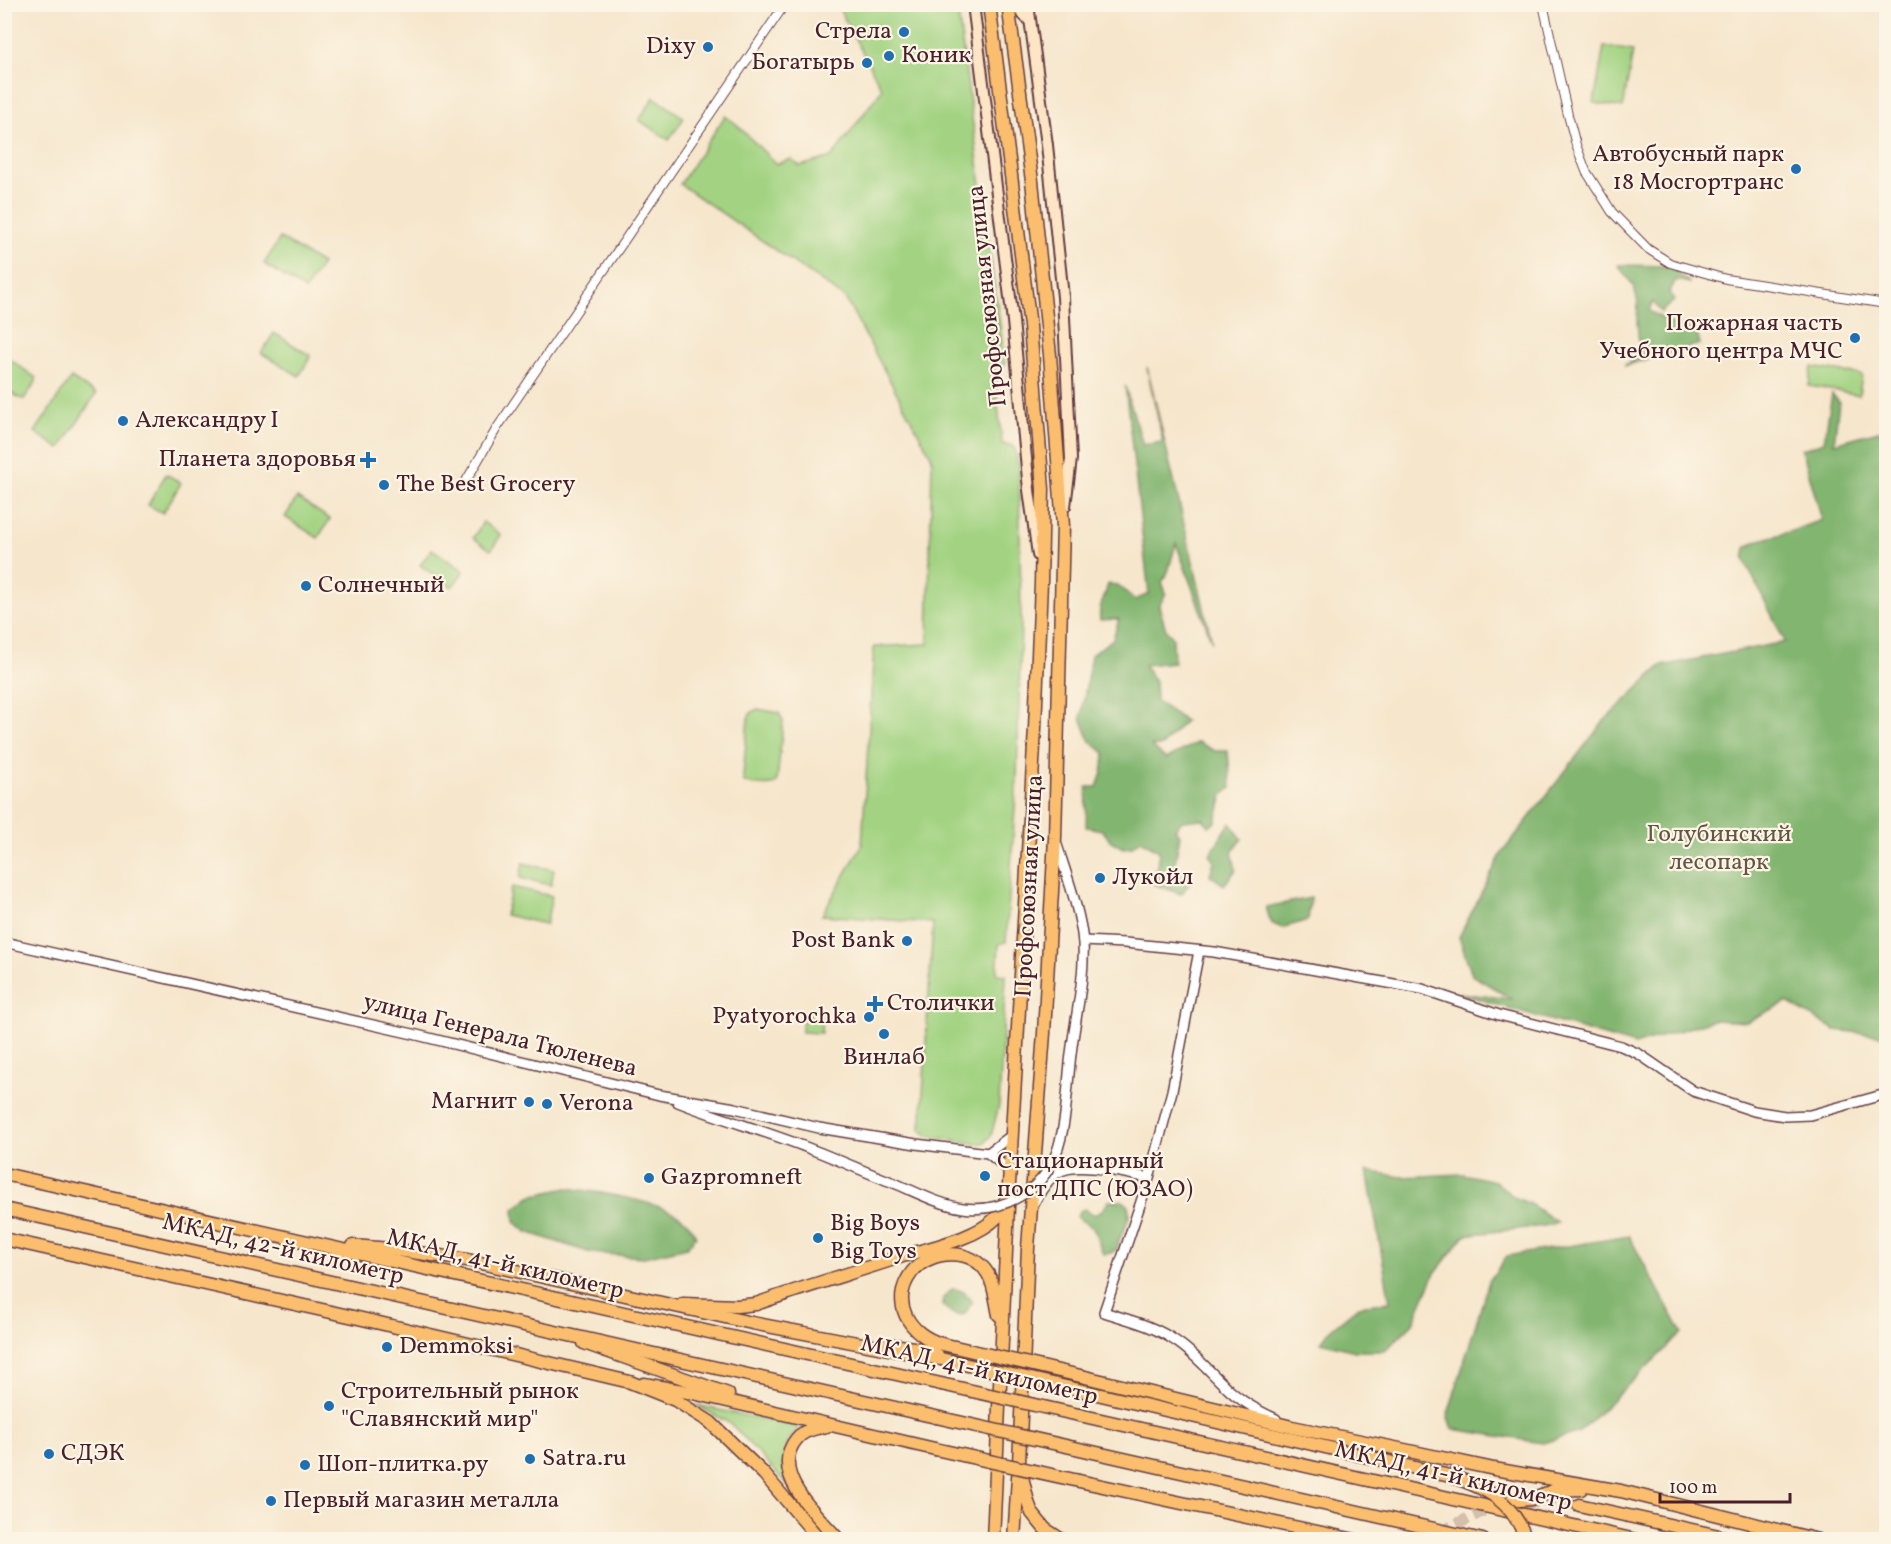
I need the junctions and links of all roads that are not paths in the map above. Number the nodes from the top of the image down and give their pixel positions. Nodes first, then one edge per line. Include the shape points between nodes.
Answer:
1 (785, 4) edge
2 (973, 4) edge
3 (990, 4) edge
4 (1008, 4) edge
5 (1013, 4) edge
6 (1028, 4) edge
7 (1543, 4) edge
8 (1030, 21) junction
9 (977, 39) junction
10 (1887, 304) edge
11 (463, 486) dead end
12 (1063, 526) junction
13 (1041, 583) junction
14 (1055, 838) junction
15 (1083, 941) junction
16 (4, 942) edge
17 (1199, 951) junction
18 (1887, 1094) edge
19 (659, 1095) junction
20 (1012, 1135) junction
21 (988, 1153) junction
22 (1010, 1171) junction
23 (4, 1174) edge
24 (1149, 1178) junction
25 (1009, 1185) junction
26 (1032, 1206) junction
27 (4, 1209) edge
28 (4, 1239) edge
29 (313, 1243) junction
30 (666, 1303) junction
31 (551, 1331) junction
32 (1002, 1334) junction
33 (941, 1352) junction
34 (630, 1382) junction
35 (780, 1412) junction
36 (834, 1425) junction
37 (1292, 1426) junction
38 (1019, 1464) junction
39 (1621, 1491) junction
40 (1448, 1498) junction
41 (1579, 1505) tunnel mouth
42 (1279, 1523) junction
43 (820, 1539) edge
44 (839, 1539) edge
45 (993, 1539) edge
46 (1014, 1539) edge
47 (1062, 1539) edge
48 (1308, 1539) edge
49 (1355, 1539) edge
50 (1483, 1539) edge
51 (1526, 1539) edge
52 (1636, 1539) edge
53 (1737, 1539) edge
54 (1818, 1539) edge

1 - 11 street via 497,428
2 - 9 main road, Профсоюзная улица
3 - 9 main road via 980,21
3 - 13 main road, Профсоюзная улица, bridge via 1030,326 1043,489
4 - 12 main road, Профсоюзная улица via 1032,181
5 - 8 main road
6 - 8 main road, Профсоюзная улица
7 - 10 street via 1568,115 1586,171 1612,212 1648,249 1670,262 1726,279
8 - 12 main road, Профсоюзная улица via 1063,297 1071,459
9 - 13 main road, Профсоюзная улица
12 - 14 main road, Профсоюзная улица
13 - 20 main road, Профсоюзная улица
14 - 15 street
14 - 26 main road, Профсоюзная улица
15 - 17 street
15 - 19 street, bridge via 1060,1139 1046,1172 1012,1202 982,1209 945,1204 810,1148
16 - 19 street, улица Генерала Тюленева via 404,1032
17 - 18 street via 1426,990 1499,1016 1621,1046 1693,1091 1754,1111 1810,1115
17 - 24 street via 1173,1091
19 - 21 street, улица Генерала Тюленева via 819,1128
20 - 21 street
20 - 22 main road, Профсоюзная улица
21 - 22 street
22 - 25 main road, Профсоюзная улица
23 - 29 main road, МКАД, 42-й километр
24 - 26 street via 1067,1168 1047,1183
24 - 37 street via 1104,1312 1143,1324 1176,1341 1238,1398
25 - 30 main road via 997,1217 958,1239 756,1304
25 - 32 main road
26 - 38 main road, Профсоюзная улица
27 - 31 main road, МКАД, 42-й километр
28 - 34 main road
29 - 30 main road via 467,1260
29 - 40 main road, МКАД, 41-й километр, bridge
30 - 33 main road via 857,1342
31 - 35 main road
31 - 50 main road, bridge
32 - 33 main road via 987,1273 965,1255 943,1255 911,1274 902,1302 914,1330
32 - 45 main road
33 - 37 main road, bridge via 1010,1361
33 - 51 main road, bridge via 1084,1391 1450,1476 1491,1492 1512,1512
34 - 35 main road
34 - 43 main road via 675,1400 710,1422 764,1474
35 - 36 main road
36 - 42 main road, bridge
36 - 44 main road via 800,1434 788,1455 788,1468 799,1494
37 - 39 main road via 1494,1469
38 - 46 main road
38 - 47 main road via 1032,1513
39 - 40 main road via 1555,1490 1520,1501 1496,1502
39 - 54 main road
40 - 52 main road, МКАД, 41-й километр
41 - 53 main road
42 - 48 main road
42 - 49 main road

